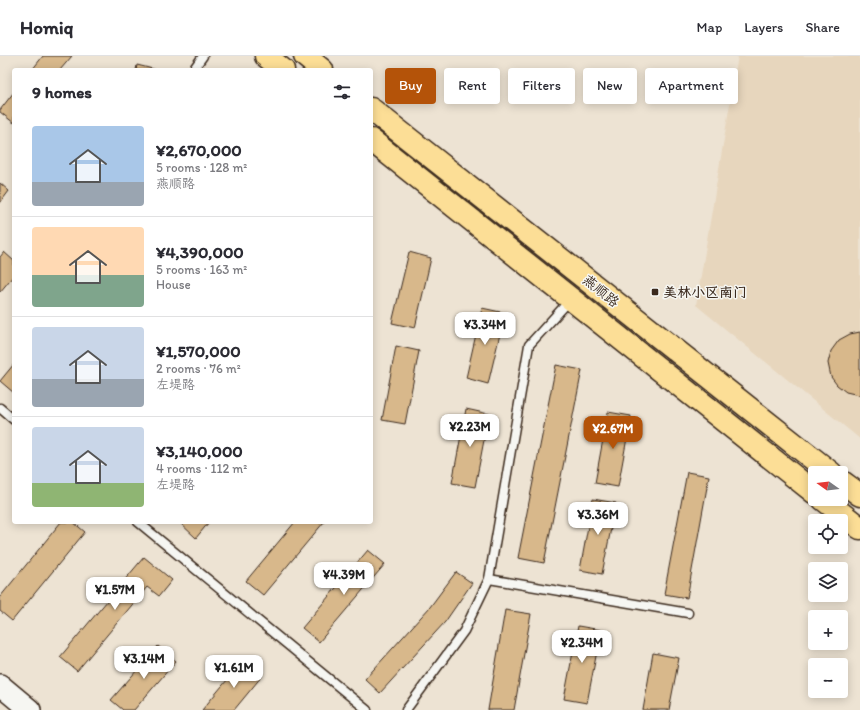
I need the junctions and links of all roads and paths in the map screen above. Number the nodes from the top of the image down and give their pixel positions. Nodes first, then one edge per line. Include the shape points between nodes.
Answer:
1 (203, 56) edge
2 (266, 56) edge
3 (305, 56) edge
4 (194, 68) edge
5 (281, 68) edge
6 (320, 68) edge
7 (373, 111) edge
8 (373, 142) edge
9 (571, 300) junction
10 (0, 408) edge
11 (12, 418) edge
12 (822, 466) edge
13 (848, 486) edge
14 (808, 487) edge
15 (860, 495) edge
16 (832, 506) edge
17 (140, 524) edge
18 (860, 528) edge
19 (489, 579) junction
20 (688, 613) dead end
21 (0, 685) edge
22 (30, 710) edge
23 (367, 710) edge
24 (406, 710) edge

1 - 4 lane
2 - 5 main road
3 - 6 main road
7 - 12 main road, 燕顺路
8 - 9 main road, 燕顺路
9 - 14 main road, 燕顺路
9 - 19 lane via 529,345
10 - 11 lane
13 - 15 main road
16 - 18 main road
17 - 23 lane
19 - 20 lane
19 - 24 lane via 464,631
21 - 22 street

